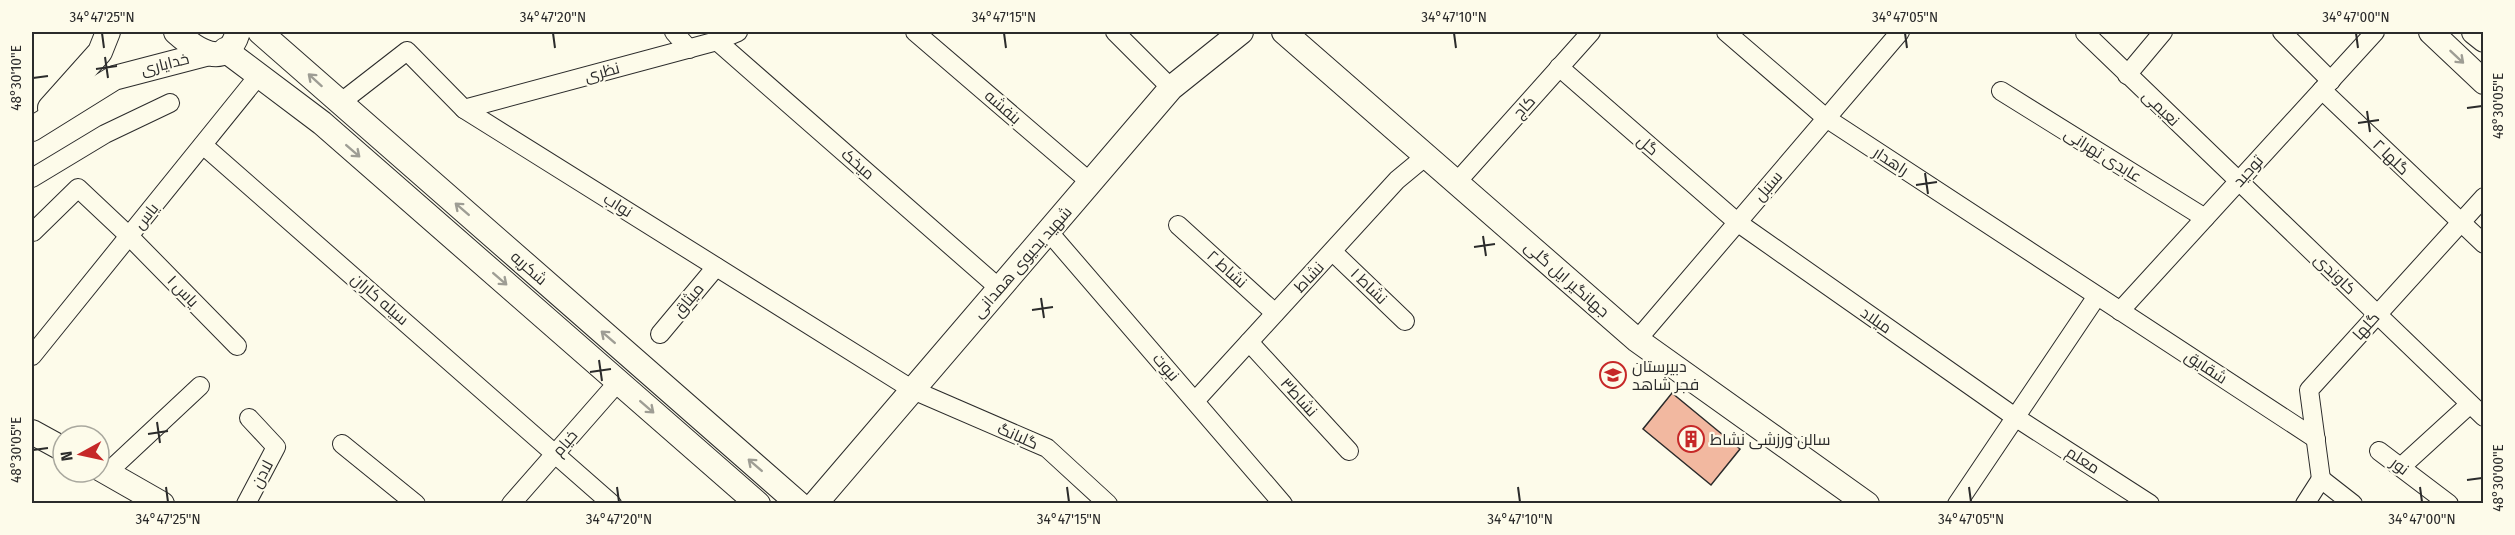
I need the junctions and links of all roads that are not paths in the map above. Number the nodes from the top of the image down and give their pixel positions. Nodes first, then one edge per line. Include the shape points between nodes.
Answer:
1 (108, 32) edge
2 (176, 32) edge
3 (260, 32) edge
4 (674, 32) edge
5 (738, 32) edge
6 (915, 32) edge
7 (1115, 32) edge
8 (1240, 32) edge
9 (1284, 32) edge
10 (1591, 32) edge
11 (1726, 32) edge
12 (1900, 32) edge
13 (2163, 32) edge
14 (2282, 32) edge
15 (2375, 32) edge
16 (2430, 32) edge
17 (2474, 32) edge
18 (2085, 33) dead end
19 (2484, 40) edge
20 (717, 41) junction
21 (223, 45) edge
22 (689, 49) junction
23 (1559, 68) junction
24 (259, 75) junction
25 (2127, 75) junction
26 (2484, 82) edge
27 (2326, 86) junction
28 (1171, 88) junction
29 (2001, 91) dead end
30 (340, 103) junction
31 (170, 104) dead end
32 (464, 109) junction
33 (1826, 118) junction
34 (203, 145) junction
35 (1426, 156) junction
36 (32, 178) edge
37 (1090, 182) junction
38 (2238, 182) junction
39 (1456, 183) junction
40 (2484, 197) edge
41 (2205, 218) junction
42 (1737, 222) junction
43 (2460, 223) junction
44 (1178, 225) dead end
45 (1048, 231) junction
46 (33, 232) dead end
47 (129, 236) junction
48 (2484, 244) edge
49 (1333, 252) junction
50 (716, 267) junction
51 (999, 288) junction
52 (2097, 296) junction
53 (2120, 311) junction
54 (1275, 313) junction
55 (2376, 314) junction
56 (1405, 321) dead end
57 (660, 334) dead end
58 (1636, 340) junction
59 (1249, 342) junction
60 (237, 346) dead end
61 (32, 356) edge
62 (618, 382) junction
63 (200, 386) dead end
64 (912, 390) junction
65 (1195, 401) junction
66 (2470, 404) junction
67 (2015, 417) junction
68 (2484, 417) edge
69 (249, 418) dead end
70 (32, 432) edge
71 (2316, 439) junction
72 (51, 442) edge
73 (342, 444) dead end
74 (1349, 451) dead end
75 (2379, 451) dead end
76 (556, 453) junction
77 (111, 464) edge
78 (2400, 467) junction
79 (111, 474) edge
80 (2321, 479) junction
81 (162, 504) edge
82 (246, 504) edge
83 (416, 504) edge
84 (511, 504) edge
85 (612, 504) edge
86 (758, 504) edge
87 (800, 504) edge
88 (815, 504) edge
89 (1108, 504) edge
90 (1283, 504) edge
91 (1867, 504) edge
92 (1957, 504) edge
93 (2150, 504) edge
94 (2306, 504) edge
95 (2353, 504) edge
96 (2449, 504) edge

1 - 21 main road, خدایاری via 100,52 32,129 114,78
2 - 21 main road, شکریه via 196,50
30 -> 3 main road, شکریه
4 - 22 street
5 - 20 street, نظری
6 - 37 street, بنفشه
7 - 28 street
8 - 28 main road, شهید یحیوی همدانی
9 - 35 main road, جهانگیر ایل گلی
10 - 23 street, کاج
11 - 33 street, راهدار
12 - 33 street, سنبل
13 - 25 street
14 - 27 street, گلها ۲
15 - 27 street, توحید
16 -> 26 main road
17 - 19 main road
18 - 25 street, نعیمی
20 - 22 street, نظری
20 - 51 street, میخک
21 - 24 main road, شکریه
22 - 32 street, نظری
23 - 39 street, کاج
23 - 42 street, گل
24 - 34 street, یاس
24 -> 62 main road, شکریه via 322,123
25 - 38 street, نعیمی
27 - 38 street, توحید
27 - 43 street, گلها ۲
28 - 37 main road, شهید یحیوی همدانی
29 - 41 street, عابدی تهرانی
30 - 32 street, نواب via 406,51
87 -> 30 main road, شکریه
31 - 36 street via 105,134
32 - 50 street, نواب
33 - 42 street, سنبل
33 - 52 street, راهدار
34 - 47 street, یاس
34 - 76 street, سیله کاران
35 - 39 main road, جهانگیر ایل گلی
35 - 49 street, نشاط via 1397,180
37 - 45 main road, شهید یحیوی همدانی
38 - 41 street, توحید
38 - 55 street, کاوندی
39 - 58 main road, جهانگیر ایل گلی
40 - 43 street, گلها
41 - 53 street, توحید
42 - 58 street, سنبل
42 - 67 street, میلاد
43 - 48 street, گلها ۲
43 - 55 street, گلها
44 - 54 street, نشاط ۲
45 - 51 main road, شهید یحیوی همدانی
45 - 65 street, نبوت
46 - 47 street, یاس ۱ via 78,188
47 - 60 street, یاس ۱
47 - 61 street, یاس
49 - 54 street, نشاط
49 - 56 street, نشاط ۱
50 - 57 street, میثاق
50 - 64 street, نواب
51 - 64 main road, شهید یحیوی همدانی
52 - 53 street, شقایق
52 - 67 street
53 - 71 street, شقایق
54 - 59 street, نشاط
55 - 66 street, کاوندی
55 - 71 street, گلها via 2308,390
58 - 91 main road, جهانگیر ایل گلی
59 - 65 street, نشاط
59 - 74 street, نشاط۳
62 - 76 street, خیام
62 -> 86 main road, شکریه
63 - 77 street
64 - 88 main road, شهید یحیوی همدانی
64 - 89 street, گلبانگ via 1047,448
65 - 90 street, نبوت
66 - 68 street, کاوندی
66 - 78 street
67 - 92 street
67 - 93 street, معلم
69 - 82 street, لادن via 276,447
70 - 72 main road
71 - 80 street, گلها
73 - 83 street
75 - 78 street, نور
76 - 84 street, خیام
76 - 85 street, سیله کاران
78 - 96 street, نور
79 - 81 main road
80 - 94 street
80 - 95 street

